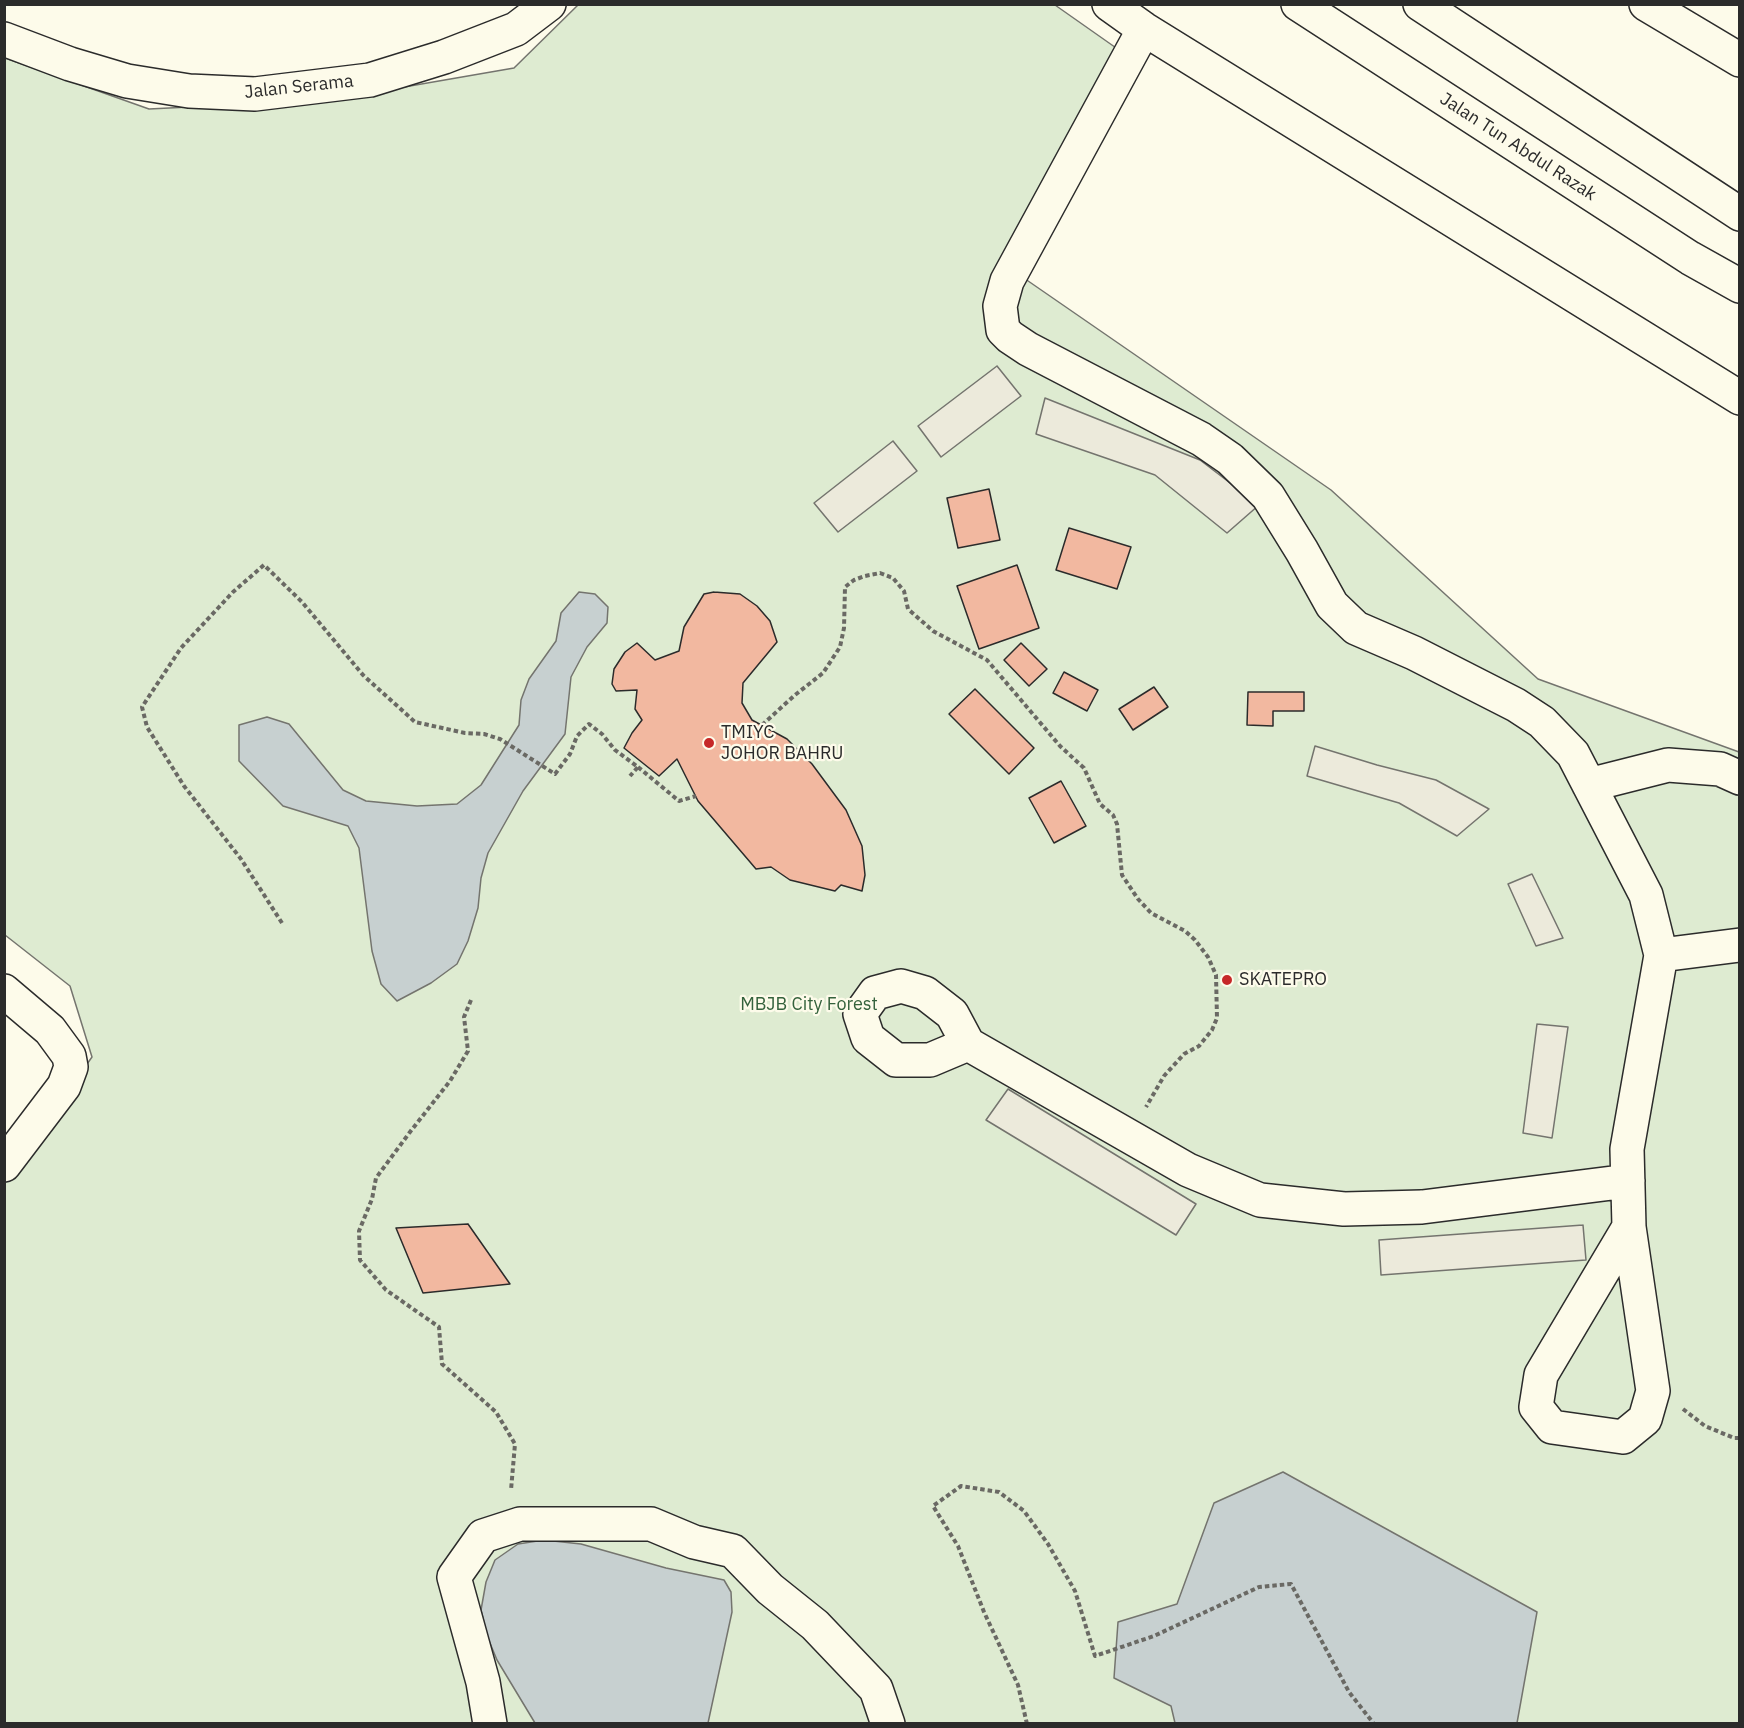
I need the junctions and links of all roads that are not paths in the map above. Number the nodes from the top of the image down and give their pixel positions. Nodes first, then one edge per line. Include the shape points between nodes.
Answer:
1 (1109, 4) edge
2 (1298, 4) edge
3 (1420, 4) edge
4 (1646, 4) edge
5 (542, 7) edge
6 (1144, 29) junction
7 (4, 39) edge
8 (1740, 60) edge
9 (1740, 214) edge
10 (1740, 286) edge
11 (1740, 399) edge
12 (1740, 778) edge
13 (1589, 785) junction
14 (1740, 945) edge
15 (1661, 955) junction
16 (4, 991) edge
17 (968, 1044) dead end
18 (4, 1165) edge
19 (1628, 1181) junction
20 (1629, 1227) junction
21 (490, 1724) edge
22 (888, 1724) edge

1 - 6 main road
2 - 10 main road, Jalan Tun Abdul Razak via 1690,258
3 - 9 main road
4 - 8 main road
5 - 7 main road, Jalan Serama via 516,29 370,80 255,94 189,91 127,81
6 - 11 main road
6 - 13 main road via 1007,281 1000,306 1003,330 1028,348 1202,439 1230,459 1268,496 1332,605 1356,628 1414,653 1542,722 1573,754
12 - 13 main road via 1720,769 1668,765
13 - 15 main road via 1646,895
14 - 15 main road
15 - 19 main road via 1628,1149
16 - 18 main road via 50,1030 69,1056 71,1066 64,1086
17 - 19 main road via 1188,1170 1260,1200 1344,1209 1422,1208
19 - 20 main road
20 - 20 main road via 1653,1391 1645,1419 1623,1437 1552,1427 1536,1407 1540,1375
21 - 22 main road via 483,1682 454,1578 483,1536 520,1524 651,1524 694,1542 733,1551 815,1625 876,1689

